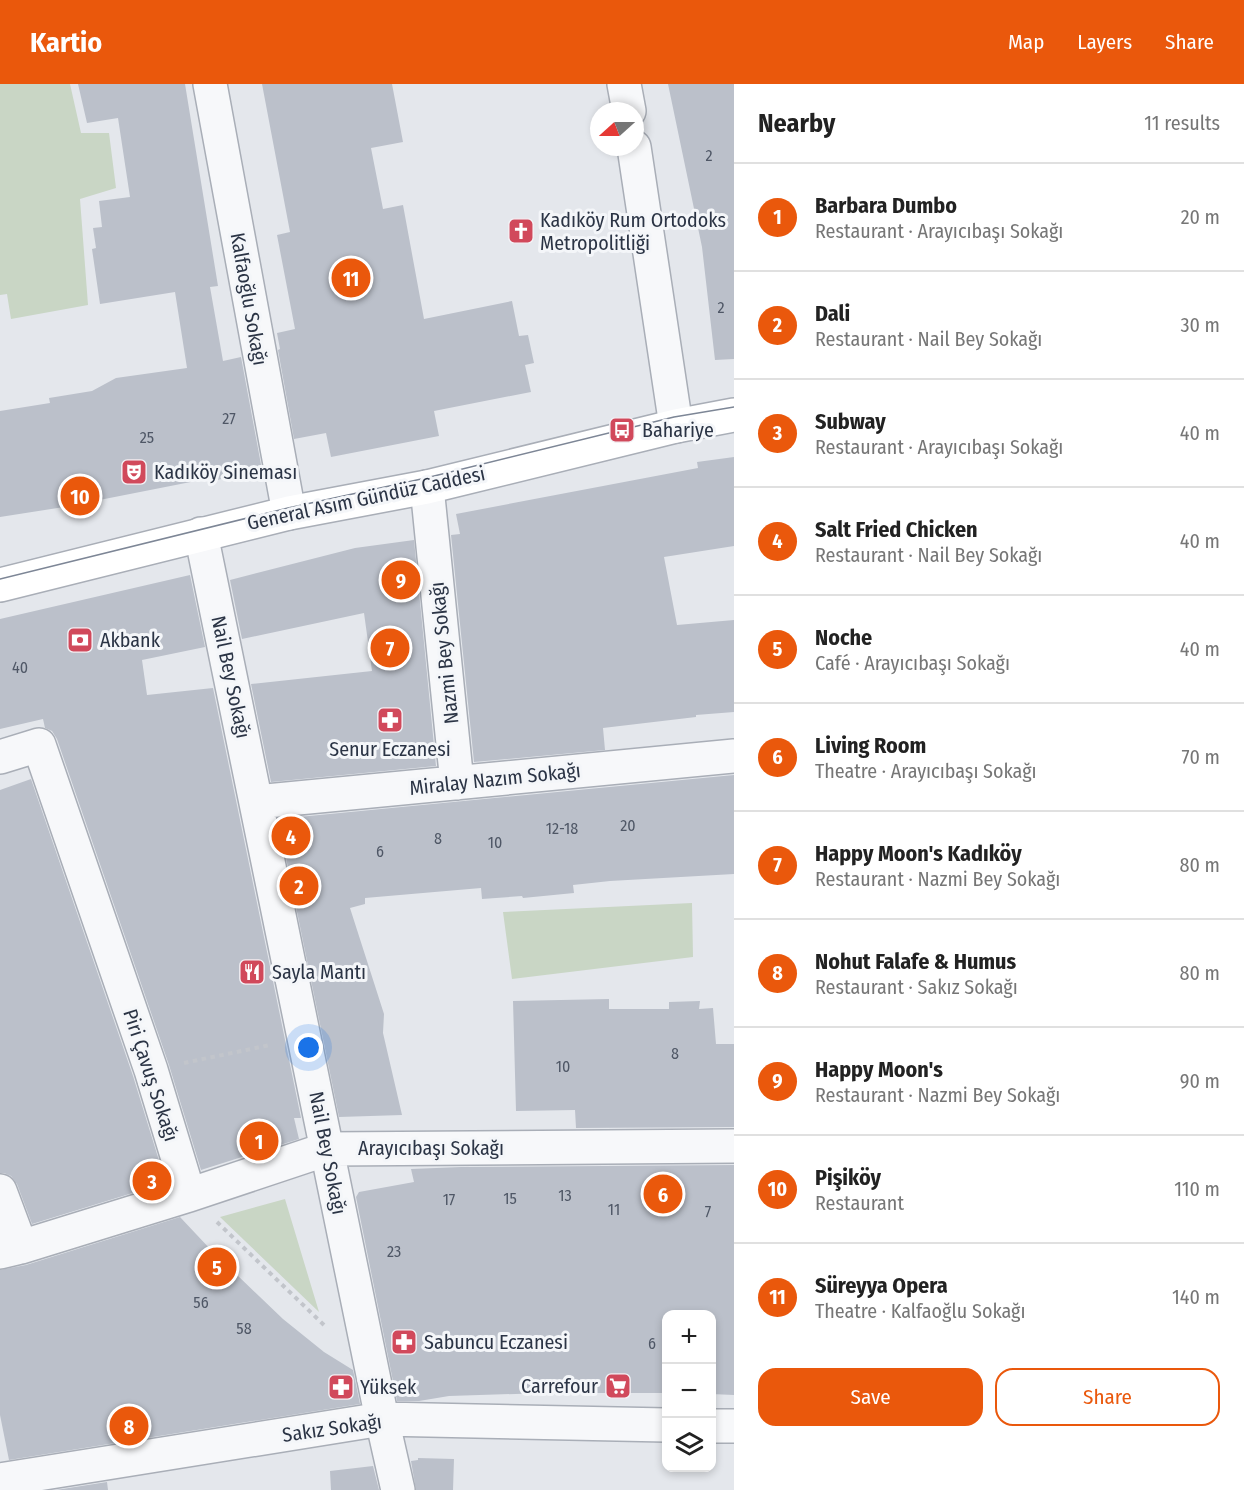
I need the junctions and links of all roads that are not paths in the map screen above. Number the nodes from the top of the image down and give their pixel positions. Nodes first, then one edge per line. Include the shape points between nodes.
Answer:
1 (210, 84) edge
2 (624, 84) edge
3 (627, 102) edge
4 (635, 156) edge
5 (734, 415) edge
6 (676, 426) junction
7 (427, 487) junction
8 (289, 513) junction
9 (201, 534) junction
10 (0, 585) edge
11 (0, 756) edge
12 (734, 756) edge
13 (456, 783) junction
14 (256, 802) junction
15 (734, 1146) edge
16 (327, 1149) junction
17 (0, 1191) edge
18 (189, 1195) junction
19 (11, 1250) edge
20 (382, 1419) junction
21 (662, 1425) edge
22 (716, 1426) edge
23 (734, 1426) edge
24 (0, 1480) edge
25 (398, 1490) edge

1 - 8 street, Kalfaoğlu Sokağı
2 - 3 street
4 - 6 street
5 - 6 street, General Asım Gündüz Caddesi
6 - 7 street, General Asım Gündüz Caddesi
7 - 8 street, General Asım Gündüz Caddesi
7 - 13 street, Nazmi Bey Sokağı
8 - 9 street, General Asım Gündüz Caddesi
9 - 10 street, General Asım Gündüz Caddesi
9 - 14 street, Nail Bey Sokağı
11 - 18 street, Piri Çavuş Sokağı via 39,745 151,1070
12 - 13 street, Miralay Nazım Sokağı
13 - 14 street, Miralay Nazım Sokağı
14 - 16 street, Nail Bey Sokağı
15 - 16 street, Arayıcıbaşı Sokağı
16 - 18 street, Arayıcıbaşı Sokağı
16 - 20 street, Nail Bey Sokağı
17 - 19 street
18 - 19 street, Arayıcıbaşı Sokağı
20 - 21 street, Sakız Sokağı
20 - 24 street, Sakız Sokağı
20 - 25 street, Nail Bey Sokağı
22 - 23 street

